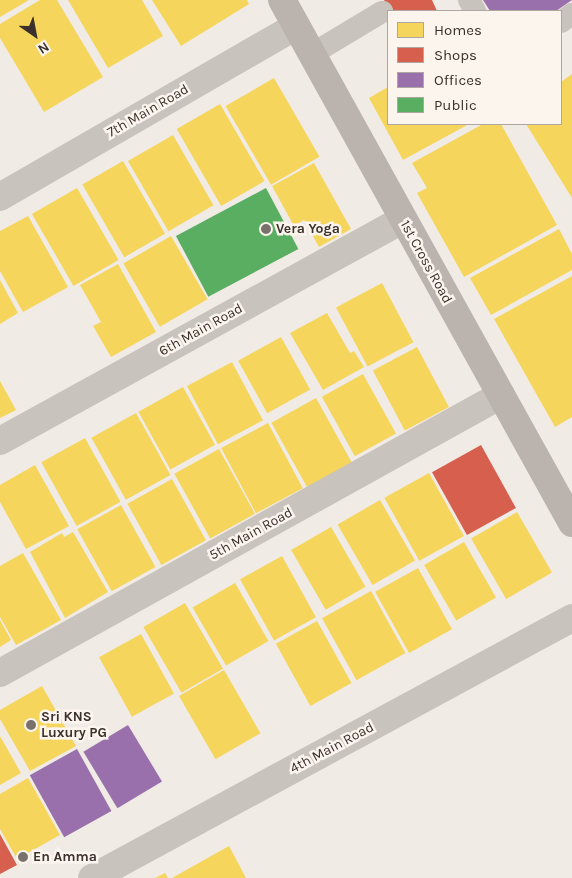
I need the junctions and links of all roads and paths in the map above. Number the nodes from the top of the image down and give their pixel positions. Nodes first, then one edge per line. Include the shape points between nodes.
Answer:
1 (282, 0) edge
2 (382, 12) dead end
3 (296, 26) junction
4 (312, 54) junction
5 (0, 197) edge
6 (402, 220) junction
7 (501, 395) junction
8 (0, 441) edge
9 (572, 523) edge
10 (572, 618) edge
11 (0, 673) edge
12 (92, 878) edge

1 - 3 street, 1st Cross Road
2 - 4 lane
3 - 4 street, 1st Cross Road
3 - 5 street, 7th Main Road
4 - 6 street, 1st Cross Road
6 - 7 street, 1st Cross Road
6 - 8 street, 6th Main Road
7 - 9 street, 1st Cross Road
7 - 11 street, 5th Main Road
10 - 12 street, 4th Main Road

